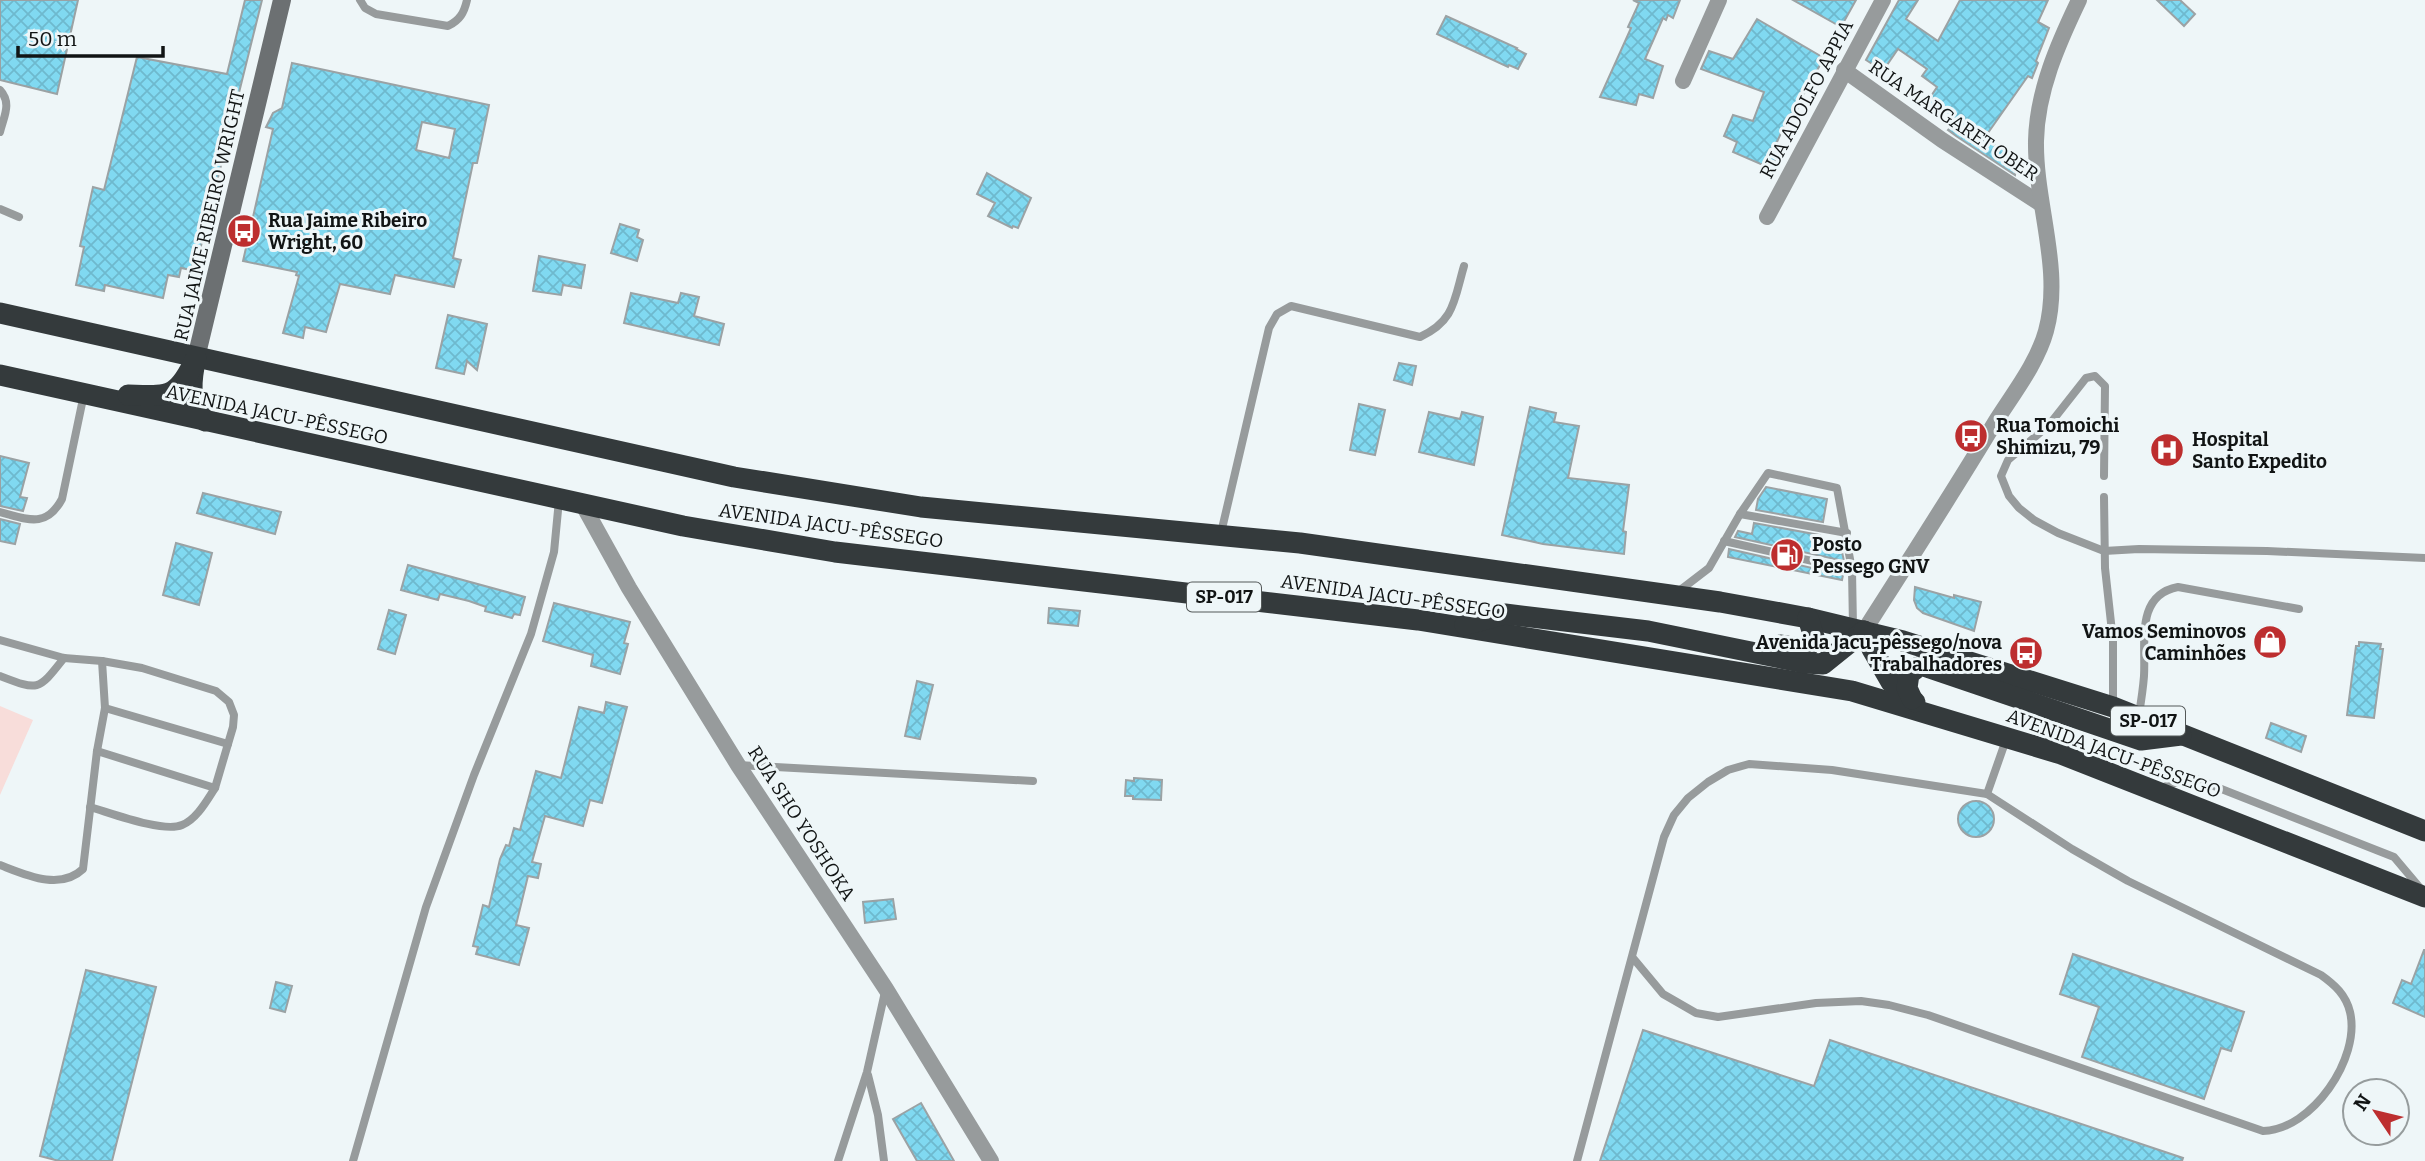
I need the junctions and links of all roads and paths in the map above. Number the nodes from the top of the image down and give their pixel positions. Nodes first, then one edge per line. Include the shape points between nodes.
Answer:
1 (282, 0) edge
2 (360, 0) edge
3 (467, 0) edge
4 (1719, 0) edge
5 (1883, 0) edge
6 (2079, 0) edge
7 (1844, 70) junction
8 (1683, 81) dead end
9 (0, 90) edge
10 (0, 132) edge
11 (2041, 204) junction
12 (0, 209) edge
13 (19, 217) dead end
14 (1767, 217) dead end
15 (1464, 266) dead end
16 (0, 313) edge
17 (196, 358) junction
18 (0, 375) edge
19 (84, 394) junction
20 (205, 421) junction
21 (2105, 476) dead end
22 (2104, 497) dead end
23 (559, 500) junction
24 (583, 505) junction
25 (0, 512) edge
26 (1740, 514) junction
27 (1221, 533) junction
28 (1847, 533) junction
29 (1724, 541) junction
30 (2104, 551) junction
31 (2425, 558) edge
32 (1852, 570) junction
33 (1674, 595) junction
34 (2300, 609) dead end
35 (1808, 618) junction
36 (1578, 623) junction
37 (1460, 627) junction
38 (1859, 630) junction
39 (0, 640) edge
40 (64, 658) junction
41 (102, 661) junction
42 (0, 676) edge
43 (1919, 706) junction
44 (2113, 707) junction
45 (105, 708) junction
46 (2138, 718) junction
47 (2183, 735) junction
48 (2007, 737) junction
49 (229, 744) junction
50 (97, 751) junction
51 (738, 765) junction
52 (1033, 781) dead end
53 (215, 788) junction
54 (1987, 794) junction
55 (90, 807) junction
56 (2425, 831) edge
57 (0, 865) edge
58 (2425, 895) edge
59 (1633, 957) junction
60 (886, 989) junction
61 (867, 1072) junction
62 (353, 1161) edge
63 (838, 1161) edge
64 (884, 1161) edge
65 (991, 1161) edge
66 (1577, 1161) edge

1 - 17 main road, RUA JAIME RIBEIRO WRIGHT
2 - 3 lane via 376,14 449,26 458,21
4 - 8 street
5 - 7 street, RUA ADOLFO APPIA
6 - 11 street via 2042,94 2036,143
7 - 11 street, RUA MARGARET OBER
7 - 14 street, RUA ADOLFO APPIA
9 - 10 lane via 8,104
11 - 38 street via 2051,294 2046,333 2021,380
12 - 13 lane
15 - 27 lane via 1450,313 1438,329 1420,337 1291,306 1277,314 1269,328
16 - 17 highway, AVENIDA JACU-PÊSSEGO / SP-017
17 - 19 highway via 185,379 168,395
17 - 20 highway via 191,388 195,408
17 - 27 highway, AVENIDA JACU-PÊSSEGO / SP-017 via 734,477 922,507
18 - 19 highway, AVENIDA JACU-PÊSSEGO / SP-017
19 - 20 highway, AVENIDA JACU-PÊSSEGO / SP-017
19 - 25 lane via 56,509 34,520
20 - 23 highway, AVENIDA JACU-PÊSSEGO / SP-017
21 - 30 lane via 2105,386 2095,376 2087,378 2049,425 2008,460 2001,476 2009,496 2034,520
22 - 30 lane
23 - 24 highway, AVENIDA JACU-PÊSSEGO / SP-017
23 - 62 lane via 554,552 531,634 426,907
24 - 37 highway, AVENIDA JACU-PÊSSEGO / SP-017 via 835,552
24 - 51 street, RUA SHO YOSHOKA
26 - 28 lane
26 - 28 lane via 1768,473 1837,488
26 - 29 lane
27 - 33 highway, AVENIDA JACU-PÊSSEGO / SP-017
28 - 32 lane
29 - 32 lane
29 - 33 lane via 1709,568
30 - 31 lane via 2267,551
30 - 44 lane via 2113,641
32 - 38 lane
33 - 35 highway, AVENIDA JACU-PÊSSEGO / SP-017
34 - 46 lane via 2178,587 2165,590 2147,615
35 - 36 highway via 1815,640 1805,649 1619,617
35 - 38 highway, AVENIDA JACU-PÊSSEGO / SP-017
36 - 37 highway via 1504,614
36 - 38 highway via 1648,631 1823,664
37 - 43 highway, AVENIDA JACU-PÊSSEGO / SP-017
38 - 43 highway via 1891,682
38 - 44 highway, AVENIDA JACU-PÊSSEGO / SP-017
39 - 40 lane
40 - 41 lane
40 - 42 lane via 45,683 36,687
41 - 45 lane
41 - 49 lane via 216,691 229,702 234,715
43 - 47 highway via 1907,688 1909,674 1924,667 2141,740
43 - 48 highway, AVENIDA JACU-PÊSSEGO / SP-017
44 - 46 highway, AVENIDA JACU-PÊSSEGO / SP-017
45 - 49 lane
45 - 50 lane
46 - 47 highway, AVENIDA JACU-PÊSSEGO / SP-017
47 - 56 highway, AVENIDA JACU-PÊSSEGO / SP-017
48 - 54 lane
48 - 58 highway, AVENIDA JACU-PÊSSEGO / SP-017
49 - 53 lane
50 - 53 lane
50 - 55 lane
51 - 52 lane
51 - 60 street, RUA SHO YOSHOKA
53 - 55 lane via 196,815 182,825 162,826
54 - 59 lane via 1832,770 1749,764 1728,769 1674,815 1664,837
54 - 59 lane via 2128,881 2336,986 2350,1010 2351,1041 2330,1087 2315,1106 2288,1125 2253,1129 1889,1005 1835,1001 1718,1017 1696,1013 1662,994
55 - 57 lane via 83,869 75,877 45,879
59 - 66 lane
60 - 61 lane
60 - 65 street, RUA SHO YOSHOKA
61 - 63 lane
61 - 64 lane

